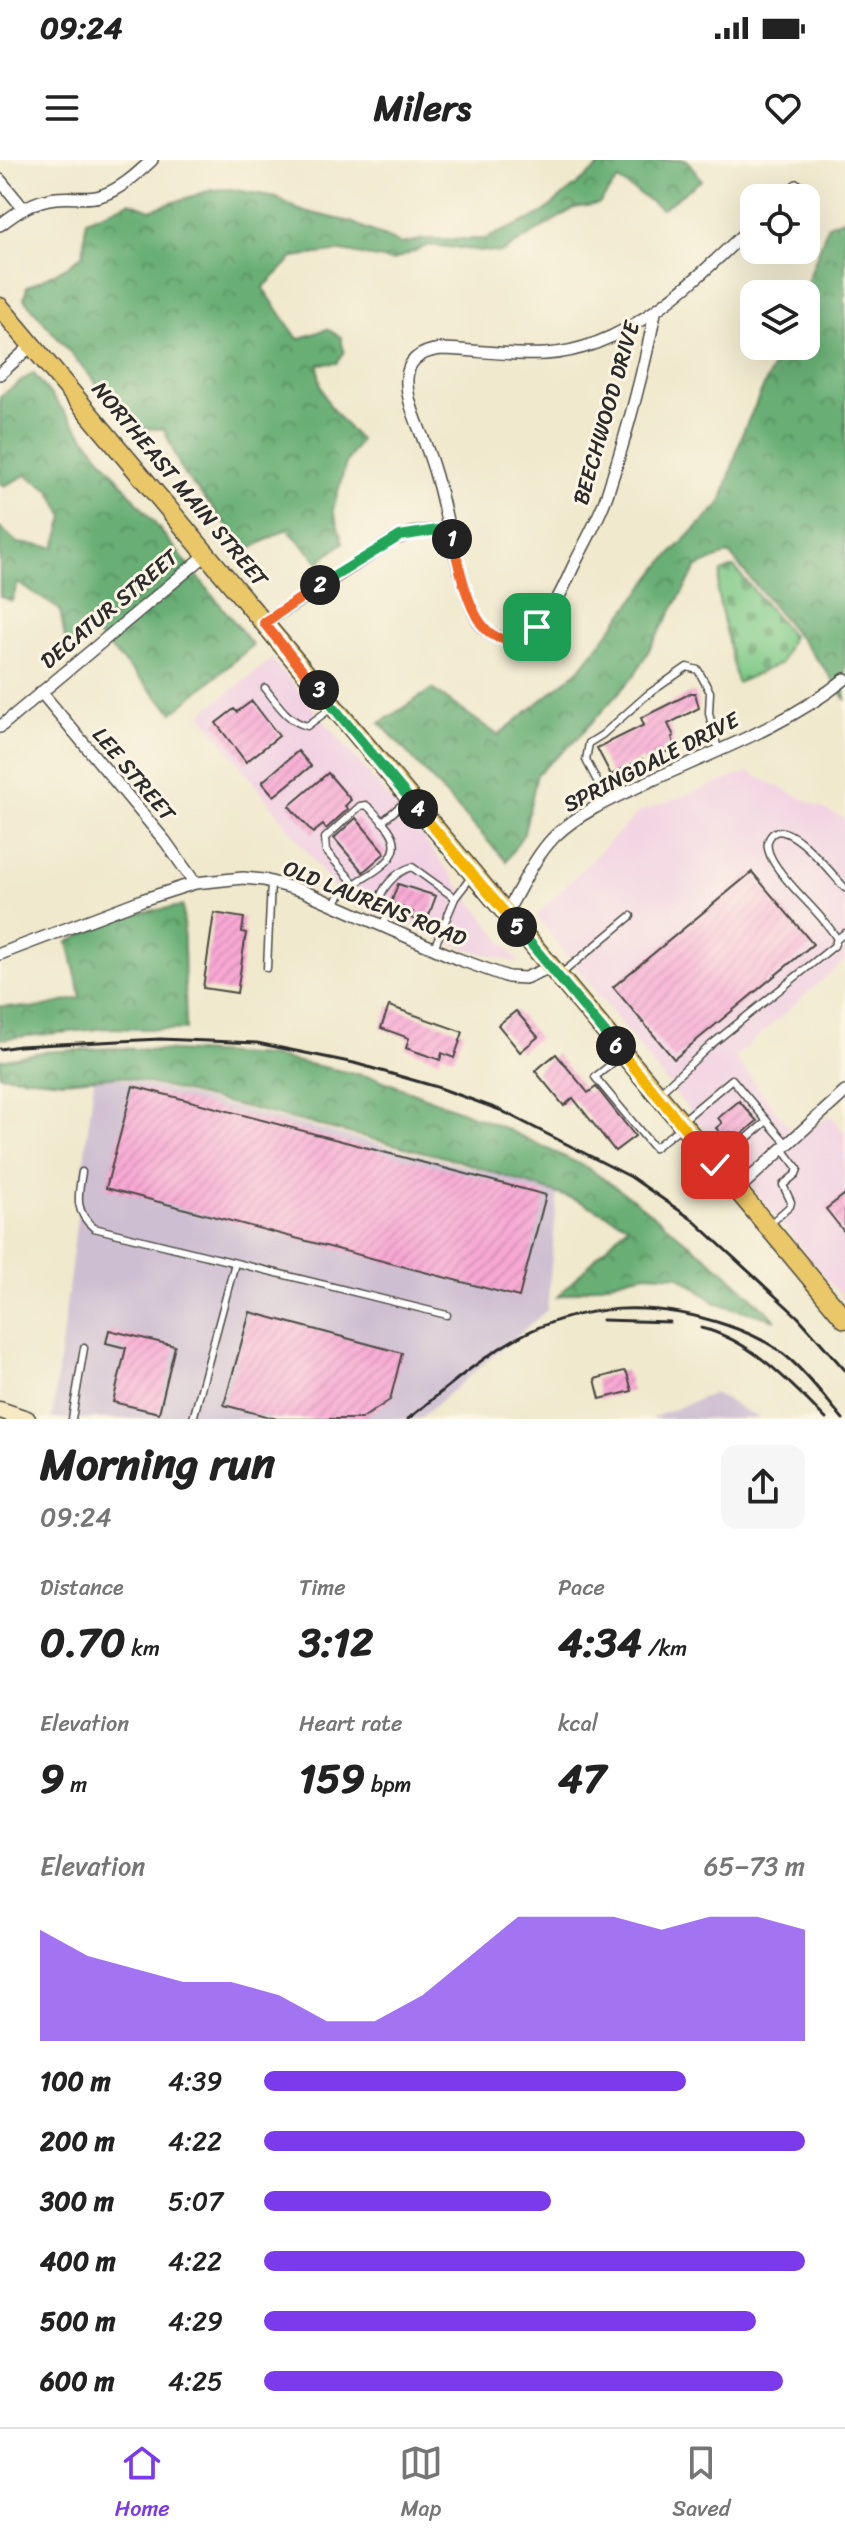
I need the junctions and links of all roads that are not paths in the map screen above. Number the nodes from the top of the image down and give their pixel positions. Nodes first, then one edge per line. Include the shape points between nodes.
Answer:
1 (152, 160) edge
2 (0, 180) edge
3 (23, 208) junction
4 (0, 225) edge
5 (740, 237) edge
6 (0, 307) edge
7 (655, 313) junction
8 (32, 345) junction
9 (0, 374) edge
10 (449, 528) junction
11 (207, 554) junction
12 (264, 623) junction
13 (845, 679) edge
14 (265, 688) dead end
15 (41, 692) junction
16 (333, 706) junction
17 (0, 727) edge
18 (718, 750) junction
19 (409, 798) junction
20 (608, 802) junction
21 (382, 822) junction
22 (473, 875) junction
23 (271, 882) junction
24 (195, 883) junction
25 (354, 883) junction
26 (845, 888) edge
27 (455, 898) junction
28 (332, 904) junction
29 (506, 913) junction
30 (631, 916) dead end
31 (383, 924) junction
32 (845, 933) edge
33 (837, 939) junction
34 (434, 948) junction
35 (0, 954) edge
36 (267, 968) dead end
37 (555, 972) junction
38 (623, 1054) junction
39 (845, 1092) edge
40 (657, 1095) junction
41 (767, 1121) junction
42 (681, 1124) junction
43 (786, 1147) junction
44 (715, 1165) junction
45 (82, 1172) dead end
46 (736, 1191) junction
47 (767, 1227) junction
48 (235, 1263) junction
49 (447, 1315) dead end
50 (845, 1319) edge
51 (84, 1348) dead end
52 (0, 1410) edge
53 (27, 1419) edge
54 (72, 1419) edge
55 (193, 1419) edge

1 - 3 street via 111,192 57,197
2 - 3 street
3 - 4 street
5 - 7 street
6 - 8 main road, NORTHEAST MAIN STREET
7 - 10 street, BEECHWOOD DRIVE via 565,352 441,349 418,356 409,369 408,398
7 - 10 street, BEECHWOOD DRIVE via 606,499 558,597 537,627 510,639 483,627 471,607
8 - 9 street
8 - 11 main road, NORTHEAST MAIN STREET
10 - 12 street via 393,540
11 - 12 main road, NORTHEAST MAIN STREET
11 - 15 street, DECATUR STREET
12 - 16 main road, NORTHEAST MAIN STREET
13 - 18 street, SPRINGDALE DRIVE via 803,709
14 - 16 lane via 299,725 307,726
15 - 17 street, DECATUR STREET
15 - 24 street, LEE STREET
16 - 19 main road, NORTHEAST MAIN STREET
18 - 20 street, SPRINGDALE DRIVE
18 - 20 lane via 710,692 698,670 687,667 589,743 586,760
19 - 21 lane
19 - 22 main road, NORTHEAST MAIN STREET
20 - 29 street, SPRINGDALE DRIVE via 550,841
21 - 25 lane via 395,839 392,856
21 - 25 lane via 369,807 360,806 325,838 326,851
22 - 27 lane
22 - 29 main road, NORTHEAST MAIN STREET
23 - 24 street, OLD LAURENS ROAD via 243,878
23 - 28 street, OLD LAURENS ROAD
23 - 36 lane
24 - 35 street, OLD LAURENS ROAD
25 - 28 lane
26 - 33 lane via 799,839 782,831 768,839 774,863
27 - 31 lane via 412,867 401,870 379,896 379,905 388,913
27 - 34 lane
28 - 31 street, OLD LAURENS ROAD
29 - 37 main road, NORTHEAST MAIN STREET
30 - 37 lane
31 - 34 street, OLD LAURENS ROAD
32 - 33 lane
33 - 40 lane
34 - 37 street, OLD LAURENS ROAD via 514,978
37 - 38 main road, NORTHEAST MAIN STREET
38 - 40 main road, NORTHEAST MAIN STREET
38 - 42 lane via 595,1077 654,1148
39 - 43 street
40 - 42 main road, NORTHEAST MAIN STREET
41 - 42 lane via 732,1079
41 - 43 lane
41 - 44 lane
42 - 44 main road, NORTHEAST MAIN STREET
43 - 46 street
43 - 47 lane via 798,1169 783,1185 791,1202
44 - 46 main road, NORTHEAST MAIN STREET
45 - 48 lane via 79,1210 94,1228
46 - 47 main road, NORTHEAST MAIN STREET
47 - 50 main road, NORTHEAST MAIN STREET
48 - 49 lane
48 - 55 lane
51 - 54 lane
52 - 53 street

